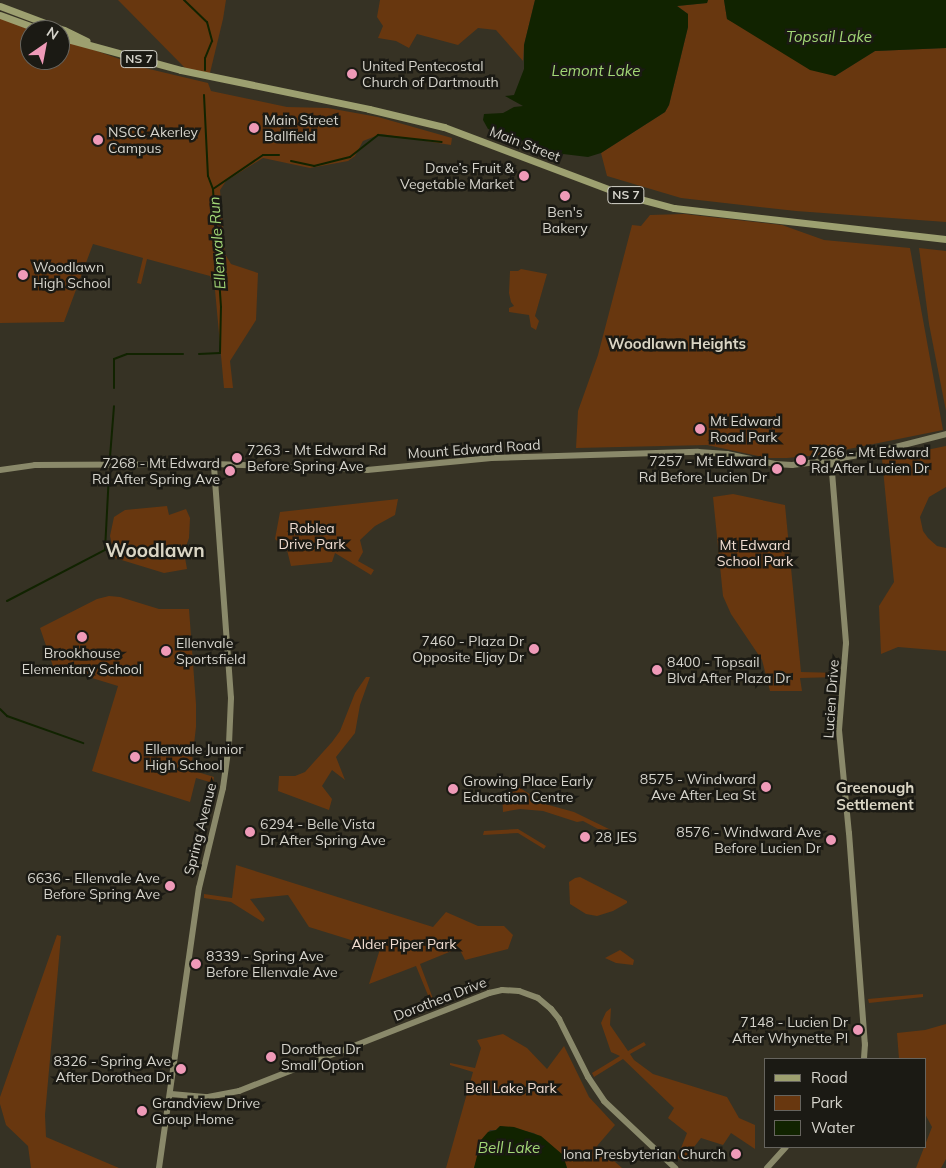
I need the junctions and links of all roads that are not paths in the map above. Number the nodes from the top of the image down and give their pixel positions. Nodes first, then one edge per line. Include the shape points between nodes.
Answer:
1 (0, 6) edge
2 (0, 15) edge
3 (20, 22) edge
4 (70, 40) edge
5 (99, 47) junction
6 (946, 239) edge
7 (946, 434) edge
8 (831, 460) junction
9 (214, 464) junction
10 (0, 470) edge
11 (864, 1058) edge
12 (171, 1094) junction
13 (785, 1148) edge
14 (159, 1168) edge
15 (675, 1168) edge
16 (767, 1168) edge

1 - 5 main road, Main Street / NS 7
2 - 3 main road
4 - 5 main road, Main Street / NS 7
5 - 6 main road, Main Street / NS 7 via 181,70 444,128 621,194 674,208
7 - 8 street, Mount Edward Road
8 - 9 street, Mount Edward Road via 775,464 698,452 491,458 367,470
8 - 11 street, Lucien Drive via 846,642 839,730
9 - 10 street, Mount Edward Road via 35,464
9 - 12 street, Spring Avenue via 231,698 229,744 223,788 199,888
12 - 14 street, Spring Avenue
12 - 15 street, Dorothea Drive via 208,1097 239,1091 489,992 519,991 538,998 551,1009 604,1101
13 - 16 street

